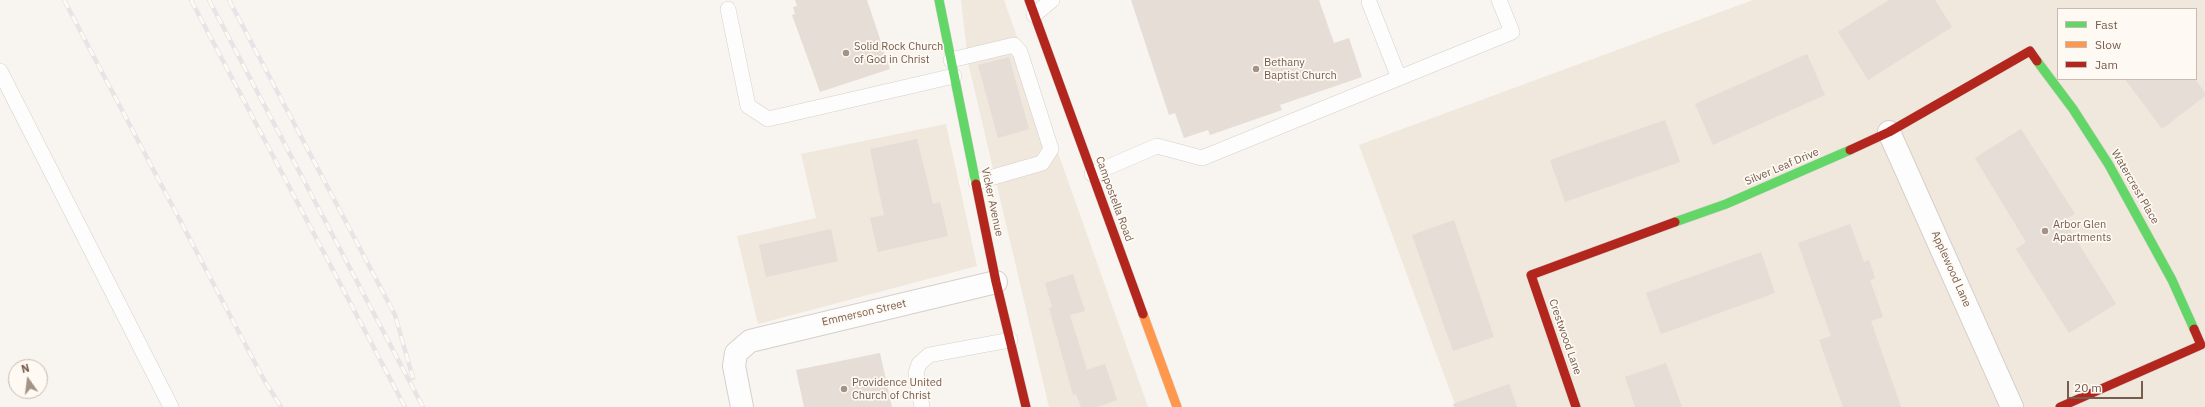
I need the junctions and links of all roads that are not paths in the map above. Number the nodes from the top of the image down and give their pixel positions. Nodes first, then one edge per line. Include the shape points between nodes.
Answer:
1 (940, 0) edge
2 (1029, 0) edge
3 (1052, 0) edge
4 (1499, 0) edge
5 (1372, 1) edge
6 (728, 9) dead end
7 (1034, 15) junction
8 (2030, 51) joint
9 (951, 60) junction
10 (0, 71) edge
11 (954, 76) junction
12 (1399, 78) junction
13 (1889, 132) junction
14 (1092, 174) junction
15 (976, 182) junction
16 (1531, 275) joint
17 (996, 282) junction
18 (1010, 340) junction
19 (171, 407) edge
20 (742, 407) edge
21 (922, 407) edge
22 (1026, 407) edge
23 (1177, 407) edge
24 (1576, 407) edge
25 (2012, 407) edge
26 (2060, 407) edge

1 - 9 street, Vicker Avenue
2 - 7 street, Campostella Road
3 - 7 lane
4 - 12 lane via 1512,32
5 - 12 lane
6 - 11 lane via 748,106 768,119
7 - 14 street, Campostella Road
8 - 13 street, Silver Leaf Drive
8 - 26 street, Watercrest Place via 2073,109 2109,165 2159,255 2201,345
9 - 11 street, Vicker Avenue
9 - 15 lane via 1014,45 1020,52 1051,149 1042,163
10 - 19 lane
11 - 15 street, Vicker Avenue
12 - 14 lane via 1202,158 1157,146
13 - 16 street, Silver Leaf Drive via 1808,170 1726,204
13 - 25 street, Applewood Lane
14 - 23 street, Campostella Road
15 - 17 street, Vicker Avenue
16 - 24 street, Crestwood Lane
17 - 18 street, Vicker Avenue
17 - 20 street, Emmerson Street via 750,341 736,353 734,366
18 - 21 lane via 929,355 919,364 916,373
18 - 22 street, Vicker Avenue

